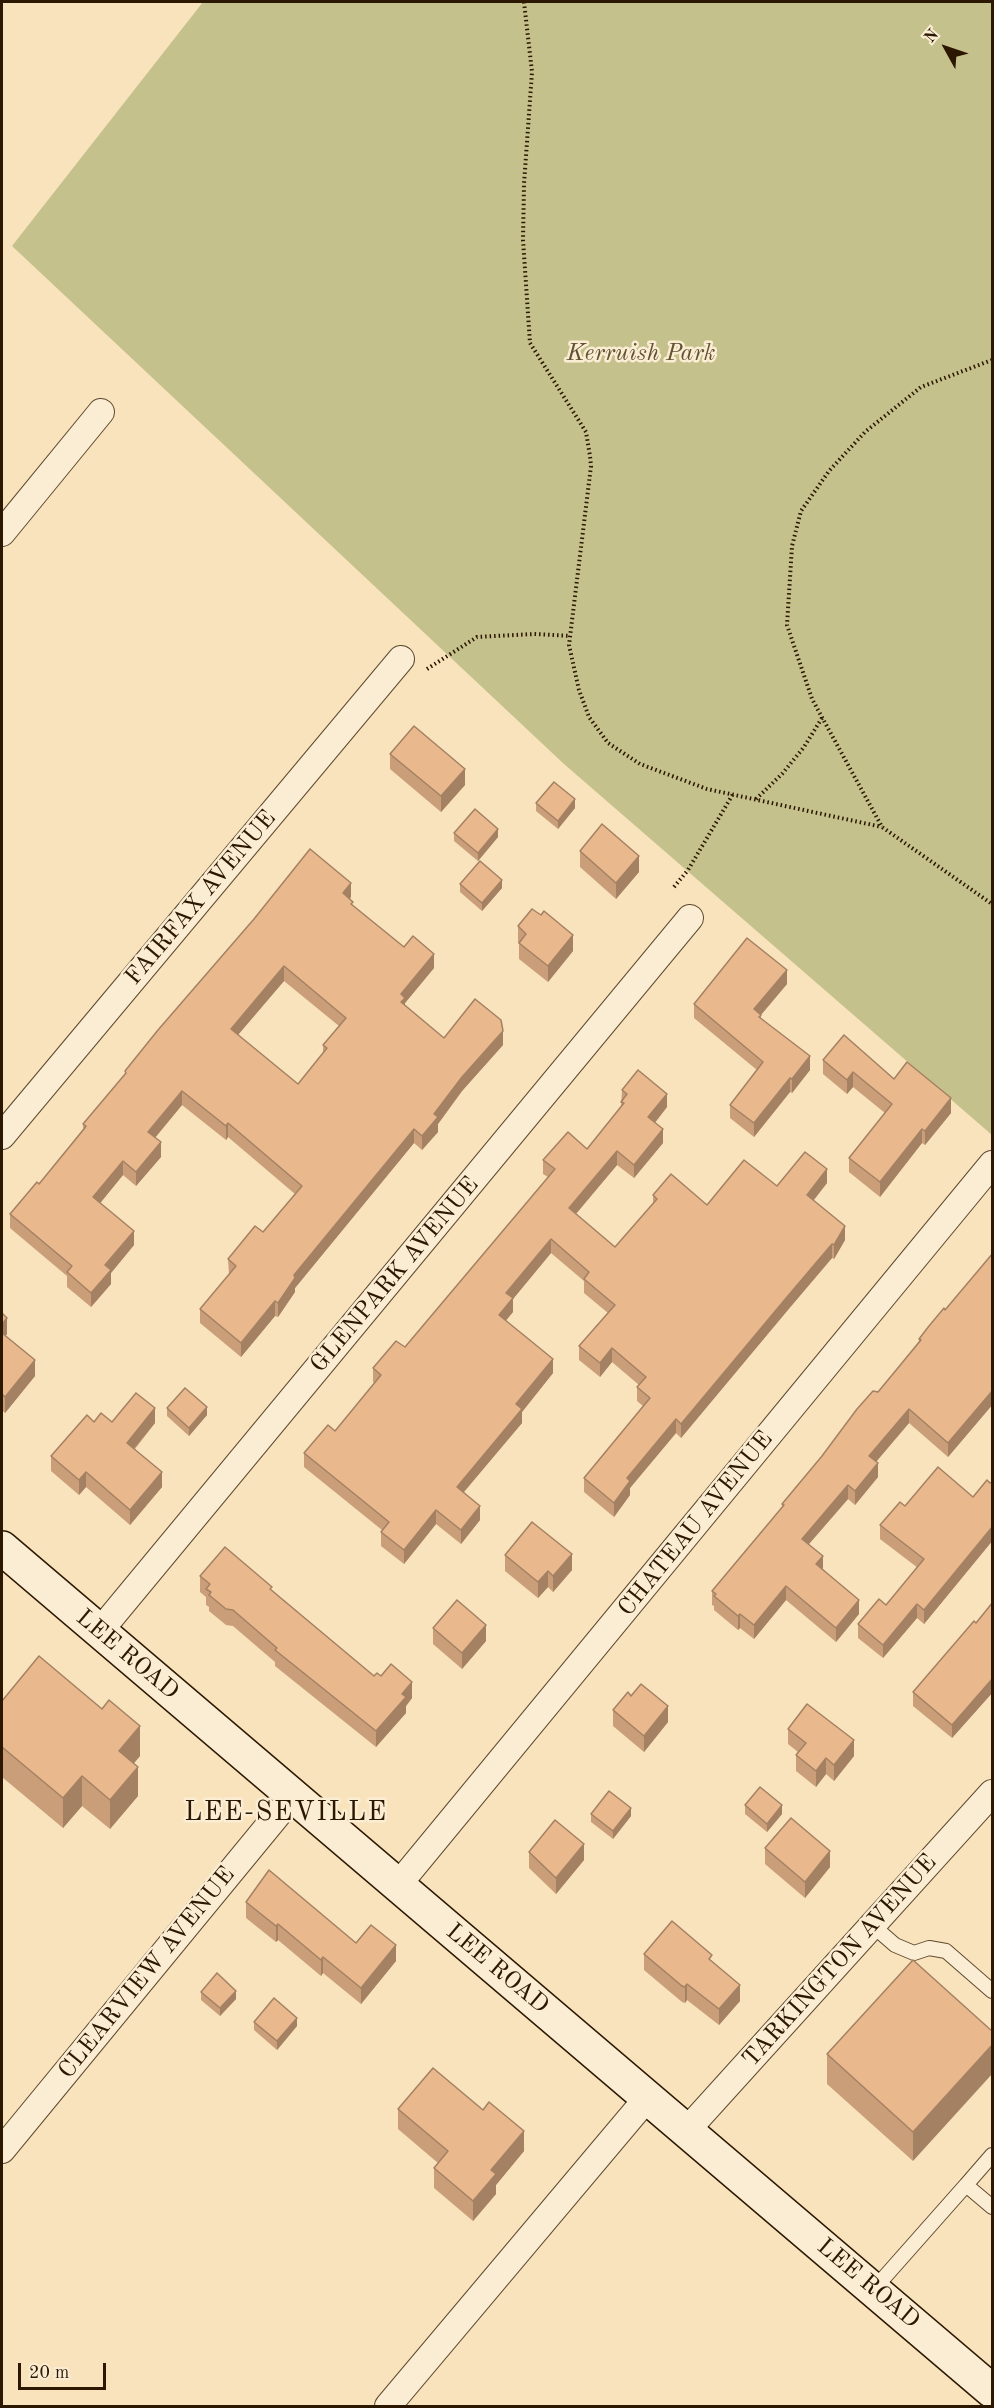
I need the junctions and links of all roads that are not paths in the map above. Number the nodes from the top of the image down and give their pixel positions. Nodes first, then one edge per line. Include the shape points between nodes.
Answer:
1 (101, 412) dead end
2 (2, 533) edge
3 (410, 667) road end
4 (690, 918) dead end
5 (2, 1136) edge
6 (993, 1164) edge
7 (2, 1548) edge
8 (99, 1632) junction
9 (993, 1793) edge
10 (293, 1796) junction
11 (398, 1885) junction
12 (872, 1925) junction
13 (993, 1991) edge
14 (648, 2097) junction
15 (687, 2130) junction
16 (2, 2150) edge
17 (993, 2155) edge
18 (966, 2185) junction
19 (993, 2207) edge
20 (874, 2289) junction
21 (993, 2391) edge
22 (388, 2406) edge

1 - 2 street
3 - 5 street, FAIRFAX AVENUE
4 - 8 street, GLENPARK AVENUE
6 - 11 street, CHATEAU AVENUE
7 - 8 main road, LEE ROAD
8 - 10 main road, LEE ROAD
9 - 12 street, TARKINGTON AVENUE
10 - 11 main road, LEE ROAD
10 - 16 street, CLEARVIEW AVENUE
11 - 14 main road, LEE ROAD
12 - 13 lane via 895,1945 914,1953 929,1948 946,1950
12 - 15 street, TARKINGTON AVENUE
14 - 15 main road, LEE ROAD
14 - 22 street
15 - 20 main road, LEE ROAD
17 - 18 lane
18 - 19 lane
18 - 20 lane
20 - 21 main road, LEE ROAD

